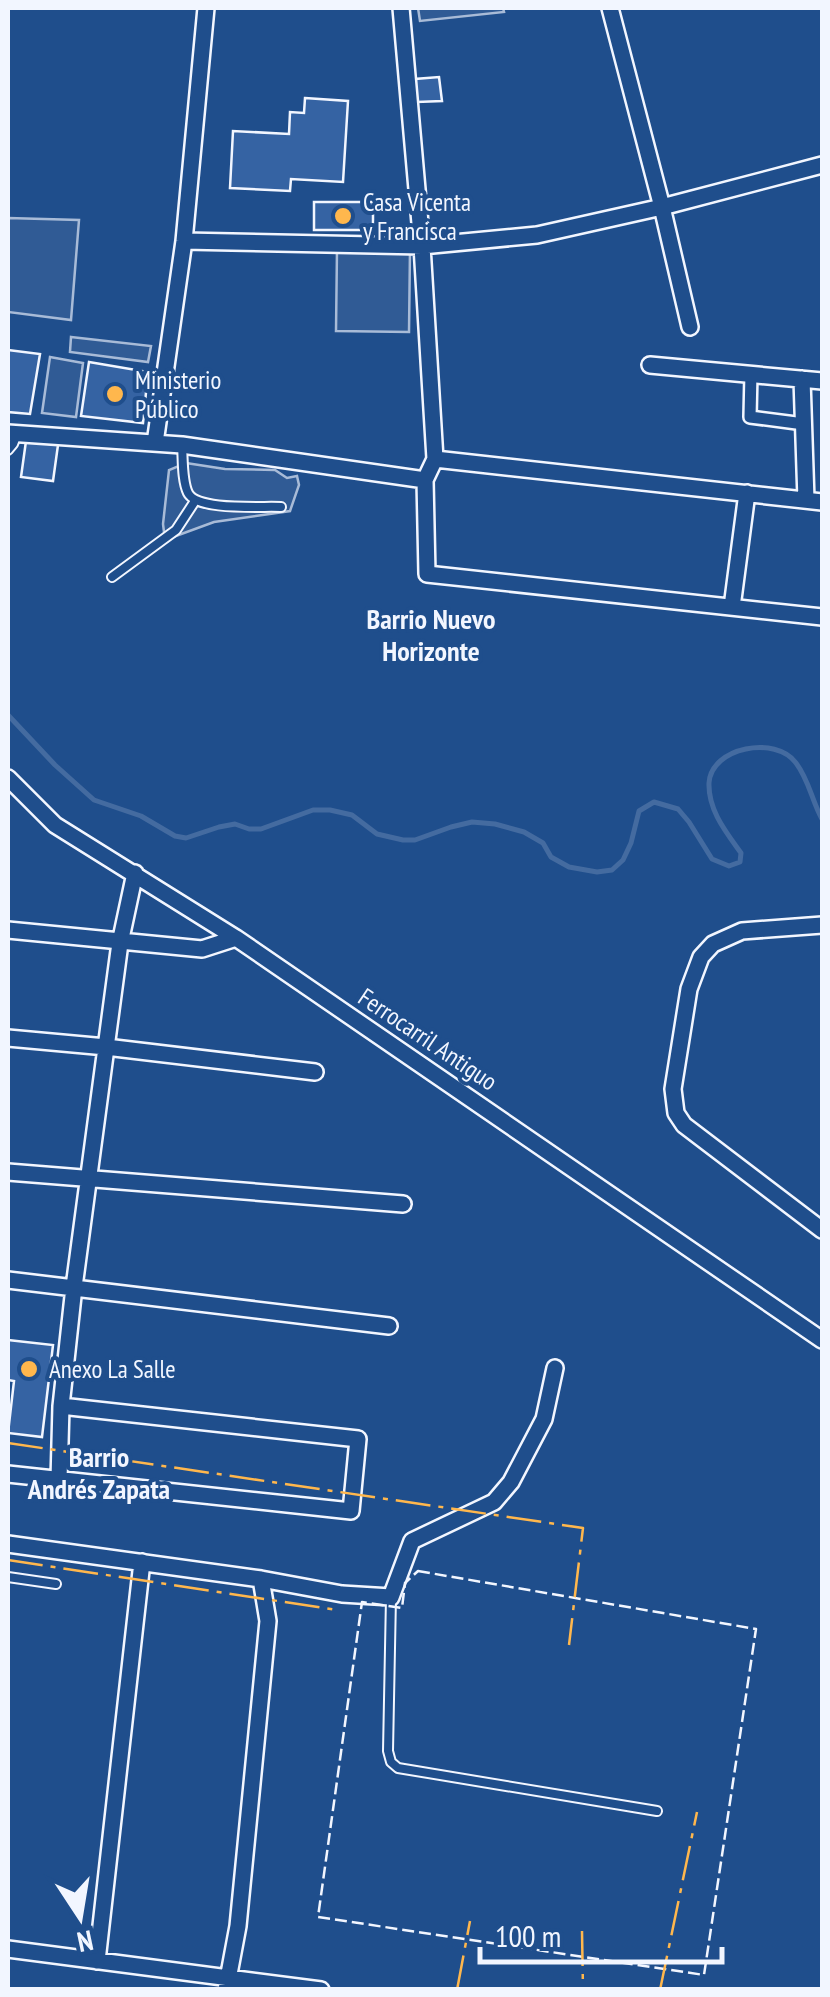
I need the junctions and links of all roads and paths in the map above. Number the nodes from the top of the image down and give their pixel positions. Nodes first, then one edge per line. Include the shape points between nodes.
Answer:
1 (206, 8) edge
2 (401, 8) edge
3 (610, 8) edge
4 (822, 165) edge
5 (662, 207) junction
6 (184, 241) junction
7 (422, 246) junction
8 (690, 327) dead end
9 (650, 365) dead end
10 (751, 374) junction
11 (802, 378) junction
12 (822, 381) edge
13 (804, 424) junction
14 (12, 433) edge
15 (155, 442) junction
16 (182, 445) junction
17 (8, 450) edge
18 (435, 459) junction
19 (425, 480) junction
20 (747, 492) junction
21 (194, 501) junction
22 (814, 501) edge
23 (281, 507) dead end
24 (112, 577) dead end
25 (732, 607) junction
26 (822, 617) edge
27 (8, 778) edge
28 (134, 873) junction
29 (822, 925) edge
30 (8, 930) edge
31 (236, 938) junction
32 (120, 943) junction
33 (8, 1038) edge
34 (106, 1047) junction
35 (315, 1072) dead end
36 (8, 1172) edge
37 (88, 1180) junction
38 (403, 1204) dead end
39 (822, 1230) edge
40 (8, 1280) edge
41 (74, 1287) junction
42 (388, 1326) dead end
43 (822, 1340) edge
44 (554, 1368) dead end
45 (60, 1406) junction
46 (8, 1474) edge
47 (59, 1480) junction
48 (8, 1544) edge
49 (142, 1562) junction
50 (8, 1577) edge
51 (261, 1579) junction
52 (56, 1584) dead end
53 (391, 1597) junction
54 (657, 1811) dead end
55 (8, 1949) edge
56 (98, 1961) junction
57 (227, 1984) edge
58 (321, 1990) edge

1 - 6 street
2 - 7 street
3 - 5 street
4 - 5 street
5 - 7 street via 537,235
5 - 8 street
6 - 7 street
6 - 15 street
7 - 18 street
9 - 10 street
10 - 11 street
10 - 13 street via 750,417
11 - 12 street
11 - 13 street
13 - 22 street
14 - 15 street
14 - 17 lane
15 - 16 street
16 - 19 street
16 - 21 lane via 186,491
18 - 19 street
18 - 20 street
19 - 25 street via 428,574
20 - 22 street
20 - 25 street
21 - 23 lane
21 - 24 lane via 176,530
25 - 26 street
27 - 28 street, Ferrocarril Antiguo via 55,825
28 - 31 street, Ferrocarril Antiguo
28 - 32 street
29 - 39 street via 742,931 712,944 688,989 673,1089 684,1126
30 - 32 street
31 - 32 street via 202,949
31 - 43 street, Ferrocarril Antiguo
32 - 34 street
33 - 34 street
34 - 35 street
34 - 37 street
36 - 37 street
37 - 38 street
37 - 41 street
40 - 41 street
41 - 42 street
41 - 45 street
44 - 53 street via 544,1420 511,1482 494,1502 412,1540
45 - 47 street
45 - 47 street via 358,1439 351,1511
46 - 47 street
48 - 49 street
49 - 51 street
49 - 56 street
50 - 52 lane
51 - 53 street
51 - 57 street via 268,1622
53 - 54 lane via 390,1762
55 - 56 street
56 - 57 street
57 - 58 street

